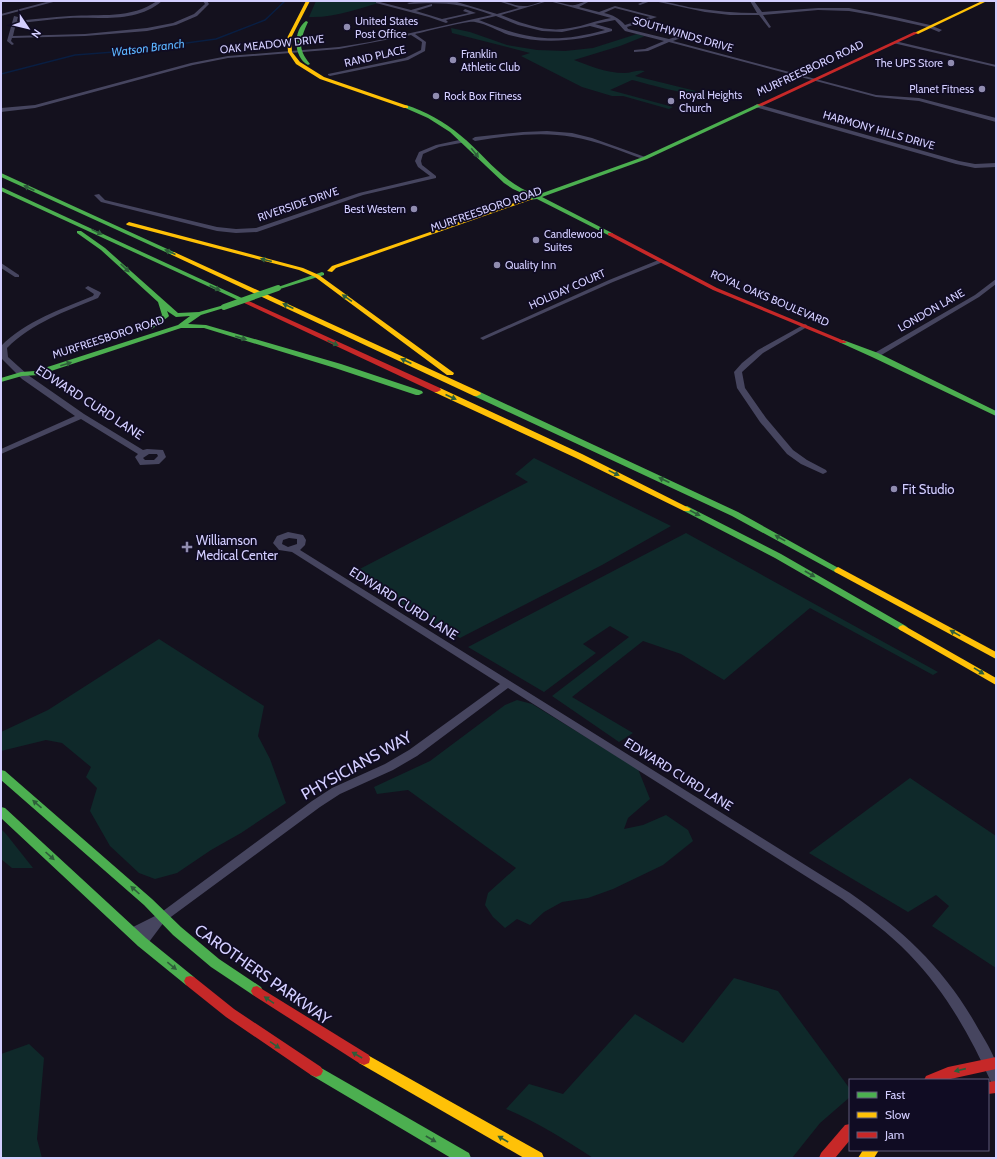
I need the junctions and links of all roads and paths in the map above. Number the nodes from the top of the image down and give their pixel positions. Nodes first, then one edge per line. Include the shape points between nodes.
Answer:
1 (55, 1) edge
2 (78, 1) edge
3 (92, 1) edge
4 (160, 1) edge
5 (205, 1) edge
6 (308, 1) edge
7 (316, 1) edge
8 (500, 1) edge
9 (546, 1) edge
10 (551, 1) edge
11 (588, 1) edge
12 (649, 1) edge
13 (656, 1) edge
14 (752, 1) edge
15 (985, 1) edge
16 (377, 2) dead end
17 (409, 3) dead end
18 (640, 4) dead end
19 (574, 7) junction
20 (421, 8) junction
21 (525, 8) junction
22 (411, 11) junction
23 (436, 12) dead end
24 (8, 13) junction
25 (600, 13) junction
26 (761, 13) junction
27 (1, 14) edge
28 (424, 14) junction
29 (444, 14) dead end
30 (498, 15) junction
31 (416, 17) dead end
32 (456, 17) junction
33 (615, 18) junction
34 (442, 20) junction
35 (475, 20) junction
36 (15, 22) junction
37 (588, 24) junction
38 (453, 25) junction
39 (928, 26) junction
40 (624, 27) junction
41 (769, 27) dead end
42 (939, 31) dead end
43 (688, 33) dead end
44 (412, 34) junction
45 (11, 37) junction
46 (668, 41) junction
47 (895, 42) junction
48 (12, 44) dead end
49 (636, 51) dead end
50 (294, 52) junction
51 (996, 66) edge
52 (330, 75) junction
53 (814, 80) junction
54 (757, 106) junction
55 (1, 110) edge
56 (996, 120) edge
57 (475, 139) junction
58 (464, 141) junction
59 (645, 158) junction
60 (996, 165) edge
61 (1, 175) edge
62 (1, 189) edge
63 (97, 195) dead end
64 (537, 196) junction
65 (57, 201) junction
66 (546, 201) junction
67 (36, 206) junction
68 (661, 261) junction
69 (1, 265) edge
70 (330, 271) junction
71 (17, 276) dead end
72 (316, 276) junction
73 (996, 281) edge
74 (88, 288) dead end
75 (161, 303) junction
76 (200, 314) junction
77 (180, 326) junction
78 (204, 326) junction
79 (804, 326) junction
80 (150, 328) junction
81 (483, 338) dead end
82 (875, 355) junction
83 (21, 374) junction
84 (1, 380) edge
85 (996, 414) edge
86 (81, 416) junction
87 (569, 435) junction
88 (1, 452) edge
89 (143, 453) dead end
90 (579, 456) junction
91 (823, 472) dead end
92 (293, 549) dead end
93 (996, 656) edge
94 (996, 682) edge
95 (508, 683) junction
96 (1, 774) edge
97 (1, 811) edge
98 (163, 917) junction
99 (133, 933) junction
100 (142, 942) junction
101 (993, 1063) edge
102 (996, 1078) edge
103 (933, 1079) edge
104 (849, 1131) edge
105 (464, 1158) edge
106 (537, 1158) edge
107 (826, 1158) edge

1 - 24 street
2 - 3 street
4 - 36 street via 147,10 127,15 70,16
5 - 45 street via 205,8 188,18 149,29 112,34
6 - 50 main road via 289,38
7 - 50 main road
8 - 21 street
9 - 21 street, OAK MEADOW DRIVE
10 - 19 street, SOUTHWINDS DRIVE
11 - 19 street
12 - 18 street
13 - 26 street via 704,11
14 - 26 street
15 - 39 main road, MURFREESBORO ROAD
16 - 22 street
17 - 30 street via 452,2
19 - 25 street, SOUTHWINDS DRIVE
20 - 22 street
20 - 23 street
20 - 32 street via 441,4 474,13
21 - 30 street, OAK MEADOW DRIVE
22 - 28 street
24 - 27 street
24 - 36 street via 16,17
25 - 33 street, SOUTHWINDS DRIVE
25 - 40 street via 615,8 655,17
26 - 39 street via 824,6 868,12
26 - 41 street
28 - 31 street
28 - 34 street
29 - 32 street
30 - 35 street, OAK MEADOW DRIVE
30 - 37 street via 524,26 556,31
32 - 34 street
33 - 37 street
33 - 40 street, SOUTHWINDS DRIVE
34 - 38 street
35 - 37 street via 508,33 538,40 570,40 610,30
35 - 38 street, OAK MEADOW DRIVE
36 - 45 street
38 - 44 street, OAK MEADOW DRIVE
39 - 42 street
39 - 47 main road, MURFREESBORO ROAD
40 - 46 street, SOUTHWINDS DRIVE
43 - 46 street
44 - 50 street, OAK MEADOW DRIVE via 352,46
44 - 52 street, RAND PLACE via 424,42 423,50 417,54
45 - 48 street via 9,41
46 - 49 street via 646,50
46 - 53 street, SOUTHWINDS DRIVE
47 - 51 street
47 - 53 main road, MURFREESBORO ROAD
50 - 52 main road
50 - 55 street, OAK MEADOW DRIVE via 228,57 35,106
50 - 58 main road via 298,63 311,73 422,114
52 - 57 main road via 437,115
53 - 54 main road, MURFREESBORO ROAD
53 - 56 street, SOUTHWINDS DRIVE via 876,96 919,100
54 - 59 main road, MURFREESBORO ROAD
54 - 60 street, HARMONY HILLS DRIVE via 958,163 974,166
57 - 58 main road
57 - 59 street via 526,132 556,133 586,138
57 - 64 main road via 494,163 536,192
58 - 63 street, RIVERSIDE DRIVE via 438,146 421,153 418,161 420,166 434,178 360,194 257,230 217,229 104,201
58 -> 64 main road via 501,178 528,194
59 - 64 main road, MURFREESBORO ROAD
59 - 66 main road, MURFREESBORO ROAD via 593,184
65 -> 61 main road
62 - 67 main road
64 - 66 main road, ROYAL OAKS BOULEVARD
64 - 70 main road, MURFREESBORO ROAD via 334,267
72 -> 65 main road via 302,269 120,222
87 -> 65 main road
66 - 68 main road, ROYAL OAKS BOULEVARD
66 - 70 main road, MURFREESBORO ROAD via 341,271
67 -> 75 main road via 69,225 102,249
67 -> 90 main road
68 - 79 main road, ROYAL OAKS BOULEVARD via 722,292
68 - 81 street, HOLIDAY COURT
69 - 71 street
70 - 72 main road, MURFREESBORO ROAD
72 - 76 main road, MURFREESBORO ROAD, bridge
87 -> 72 main road via 479,390 440,366
73 - 82 street, LONDON LANE via 977,296
74 - 83 street, EDWARD CURD LANE via 98,293 96,298 36,322 16,335 3,348 5,358
75 - 76 main road via 176,315
75 - 80 main road via 166,316
76 - 77 main road, MURFREESBORO ROAD
76 - 78 main road via 204,317
76 - 80 main road, MURFREESBORO ROAD
77 - 78 main road
83 -> 77 main road, MURFREESBORO ROAD via 43,371
78 -> 90 main road via 392,383 461,409 541,445
79 - 82 main road, ROYAL OAKS BOULEVARD
79 - 91 street via 745,362 738,372 741,388 790,452
80 - 83 main road, MURFREESBORO ROAD via 29,368
82 - 85 main road, ROYAL OAKS BOULEVARD
83 - 84 main road, MURFREESBORO ROAD
83 - 86 street, EDWARD CURD LANE
86 - 88 street
86 - 89 street, EDWARD CURD LANE
93 -> 87 main road via 735,514
90 -> 94 main road via 778,556
92 - 95 street, EDWARD CURD LANE
95 - 98 street, PHYSICIANS WAY via 413,753 336,791 316,804
95 - 101 street, EDWARD CURD LANE via 846,896 878,919 928,966 949,993
98 -> 96 main road, CAROTHERS PARKWAY
97 -> 99 main road
98 - 99 street, PHYSICIANS WAY
98 - 100 street, PHYSICIANS WAY
106 -> 98 main road, CAROTHERS PARKWAY via 353,1053 275,1003 215,963
99 - 100 main road
100 -> 105 main road via 230,1013 276,1046
101 - 102 street, EDWARD CURD LANE
101 -> 103 main road via 948,1073
104 - 107 main road

